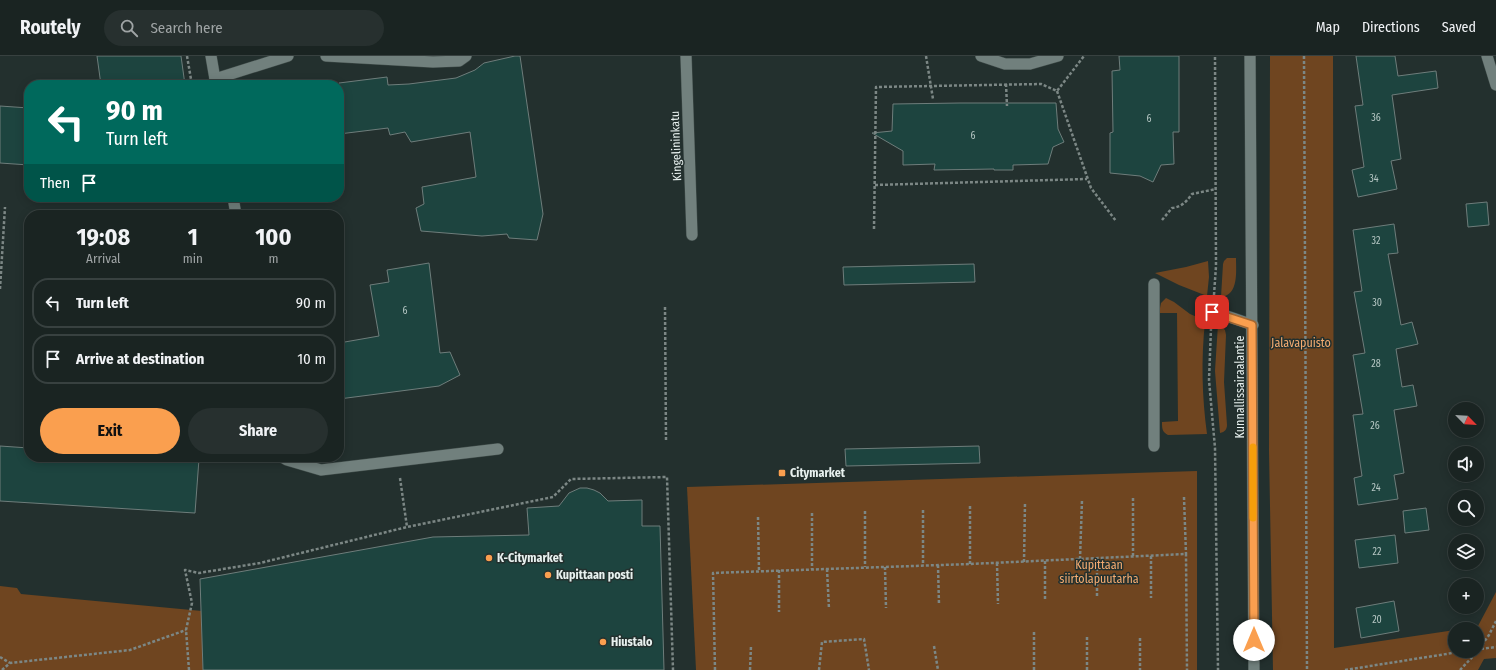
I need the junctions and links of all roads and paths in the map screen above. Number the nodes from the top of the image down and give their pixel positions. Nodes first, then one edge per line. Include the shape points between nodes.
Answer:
1 (187, 56) edge
2 (211, 56) edge
3 (288, 56) edge
4 (326, 56) edge
5 (466, 56) edge
6 (686, 56) edge
7 (926, 56) edge
8 (980, 56) edge
9 (1058, 56) edge
10 (1083, 56) edge
11 (1215, 56) edge
12 (1250, 56) edge
13 (1304, 56) edge
14 (1487, 56) edge
15 (1005, 64) junction
16 (191, 80) edge
17 (216, 80) edge
18 (222, 80) edge
19 (1006, 85) junction
20 (1496, 85) edge
21 (932, 86) junction
22 (1057, 91) junction
23 (933, 99) dead end
24 (1007, 106) dead end
25 (1087, 179) junction
26 (875, 185) junction
27 (1216, 190) junction
28 (5, 207) dead end
29 (1162, 220) dead end
30 (1116, 222) dead end
31 (874, 229) dead end
32 (692, 235) dead end
33 (1154, 284) dead end
34 (0, 289) edge
35 (665, 307) dead end
36 (1212, 312) junction
37 (1252, 325) junction
38 (666, 440) dead end
39 (1154, 446) dead end
40 (498, 449) dead end
41 (397, 461) junction
42 (294, 462) edge
43 (1133, 497) dead end
44 (1184, 497) dead end
45 (1082, 500) dead end
46 (1025, 503) dead end
47 (970, 506) dead end
48 (923, 510) dead end
49 (865, 511) dead end
50 (812, 513) dead end
51 (758, 517) dead end
52 (407, 527) junction
53 (1186, 554) junction
54 (1132, 556) junction
55 (1151, 556) junction
56 (1097, 558) junction
57 (1080, 559) junction
58 (1045, 561) junction
59 (1024, 562) junction
60 (997, 563) junction
61 (970, 564) junction
62 (923, 565) junction
63 (938, 565) junction
64 (865, 567) junction
65 (885, 567) junction
66 (812, 569) junction
67 (827, 569) junction
68 (779, 570) junction
69 (759, 571) junction
70 (1097, 597) dead end
71 (1151, 598) dead end
72 (1045, 600) dead end
73 (998, 604) dead end
74 (939, 605) dead end
75 (886, 608) dead end
76 (828, 609) dead end
77 (780, 612) dead end
78 (1496, 621) edge
79 (186, 630) junction
80 (1034, 630) dead end
81 (1087, 637) dead end
82 (1140, 638) dead end
83 (1484, 640) edge
84 (751, 646) dead end
85 (934, 646) dead end
86 (1496, 647) edge
87 (1484, 648) edge
88 (1448, 654) edge
89 (0, 657) edge
90 (1470, 658) edge
91 (10, 663) junction
92 (2, 670) edge
93 (189, 670) edge
94 (673, 670) edge
95 (715, 670) edge
96 (750, 670) edge
97 (819, 670) edge
98 (869, 670) edge
99 (938, 670) edge
100 (1034, 670) edge
101 (1087, 670) edge
102 (1140, 670) edge
103 (1187, 670) edge
104 (1218, 670) edge
105 (1254, 670) edge
106 (1307, 670) edge
107 (1345, 670) edge
108 (1460, 670) edge

1 - 16 path
2 - 17 street
3 - 18 street
4 - 5 street via 433,62 458,61
6 - 32 street, Kingelininkatu
7 - 21 path
8 - 15 street
9 - 15 street via 1030,64
10 - 22 path
11 - 27 path
12 - 37 street, Kunnallissairaalantie
13 - 106 path
14 - 20 street
15 - 19 path
19 - 21 path
19 - 22 path via 1041,84
19 - 24 path
21 - 23 path
21 - 26 path via 876,87
22 - 25 path
25 - 26 path
25 - 30 path
26 - 31 path
27 - 29 path via 1192,194 1186,202 1172,208
27 - 36 path via 1216,266
28 - 34 path
33 - 39 street
35 - 38 path
36 - 37 street
36 - 104 path via 1209,380 1215,448
37 - 105 street, Kunnallissairaalantie
40 - 41 street
41 - 42 street via 321,470
41 - 52 path
43 - 54 path
44 - 53 path
45 - 57 path
46 - 59 path
47 - 61 path
48 - 62 path
49 - 64 path
50 - 66 path
51 - 69 path
52 - 79 path via 260,563 200,573 185,570 192,603
52 - 94 path via 553,497 571,479 667,477
53 - 55 path
53 - 103 path
54 - 55 path
54 - 56 path
55 - 71 path
56 - 57 path
56 - 70 path
57 - 58 path
58 - 59 path
58 - 72 path
59 - 60 path
60 - 61 path
60 - 73 path
61 - 63 path
62 - 63 path
62 - 65 path
63 - 74 path
64 - 65 path
64 - 67 path
65 - 75 path
66 - 67 path
66 - 68 path
67 - 76 path
68 - 69 path
68 - 77 path
69 - 95 path via 713,572
78 - 83 path
79 - 91 path via 130,650
79 - 93 path
80 - 100 path
81 - 101 path
82 - 102 path
84 - 96 path
85 - 99 path
86 - 87 path
88 - 107 path
89 - 91 path
90 - 108 path
91 - 92 path
97 - 98 path via 822,642 864,639

